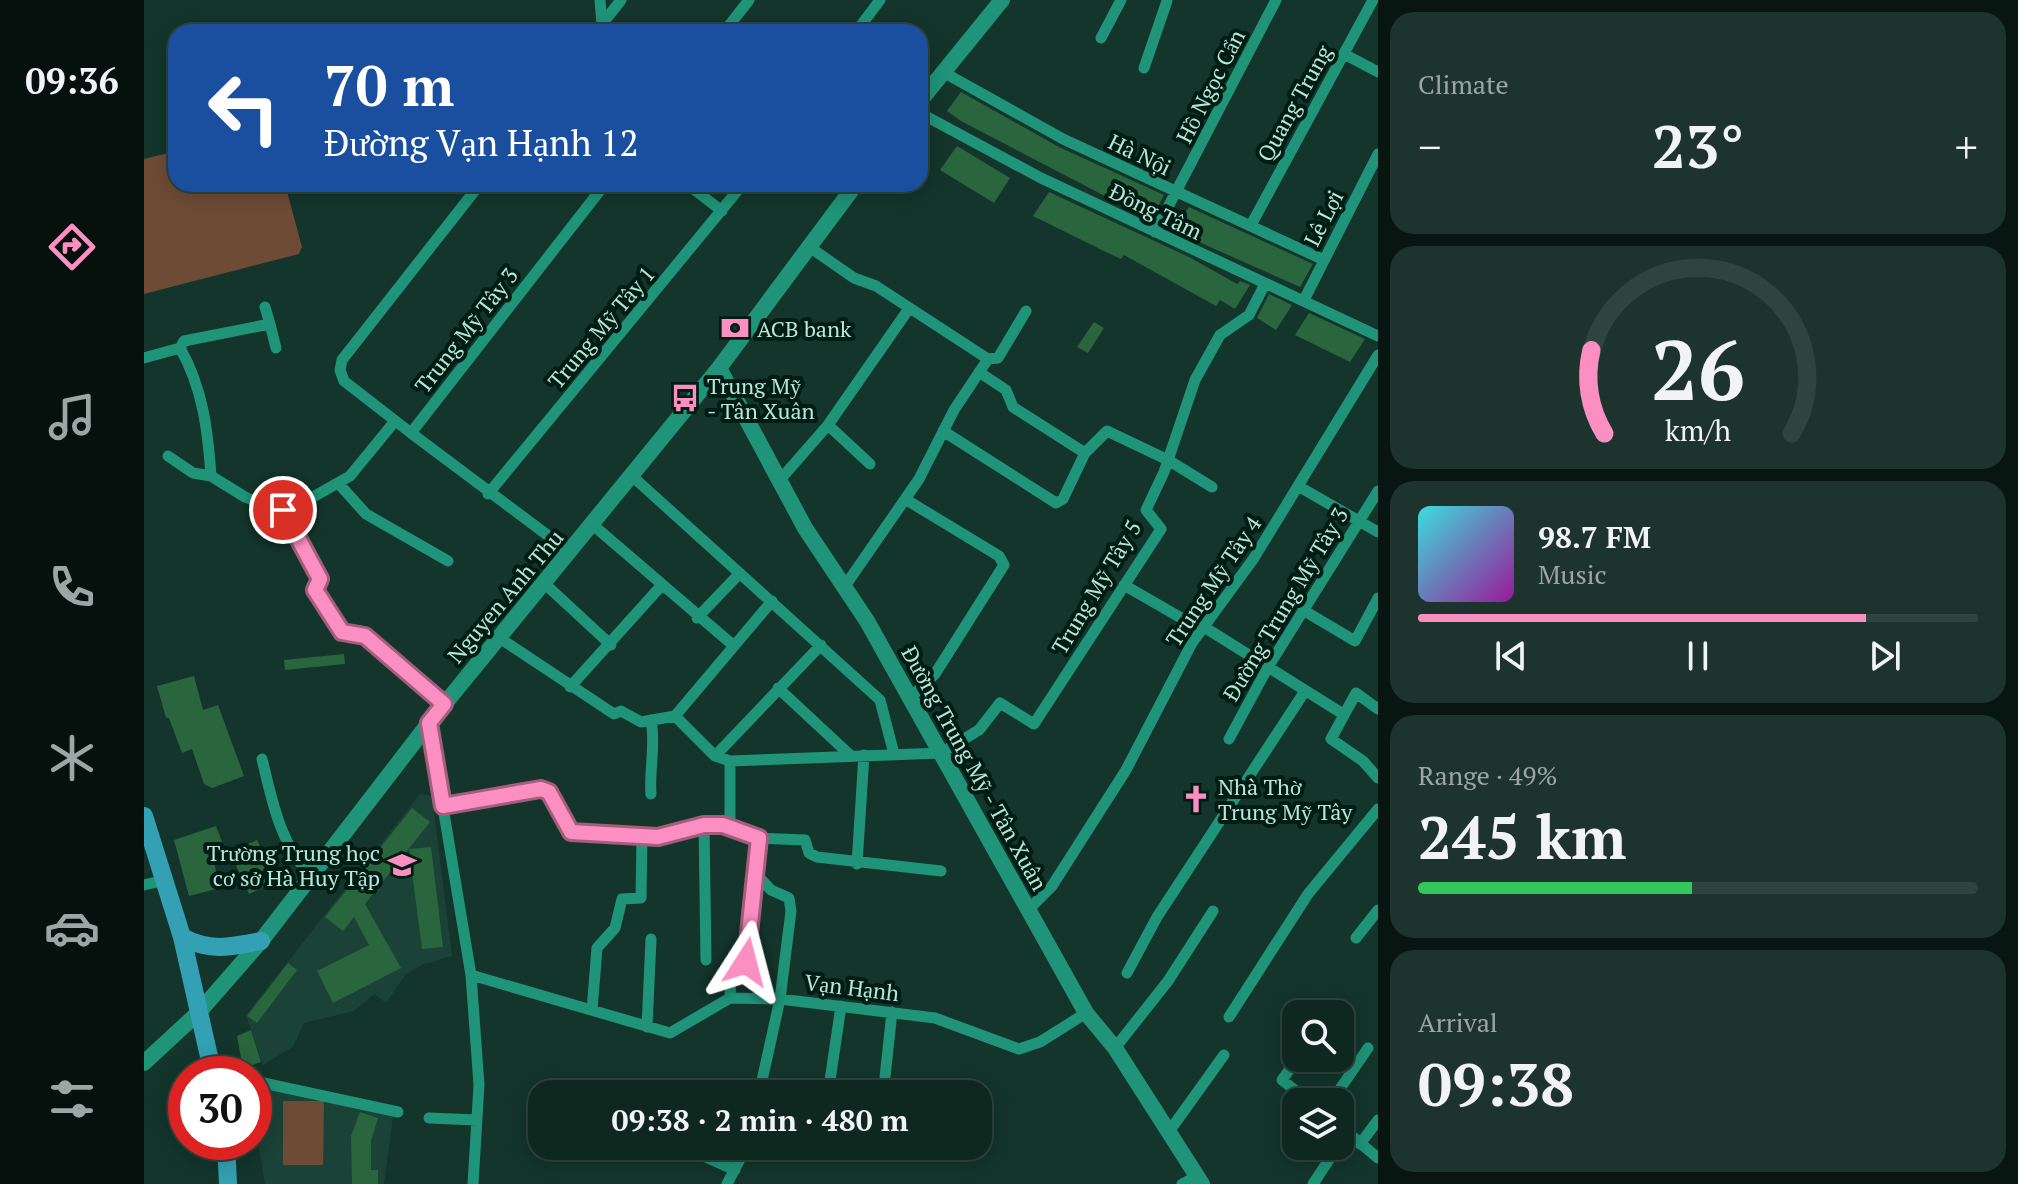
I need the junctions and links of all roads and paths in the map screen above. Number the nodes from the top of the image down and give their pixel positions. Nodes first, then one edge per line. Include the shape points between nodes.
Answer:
1 (600, 0) edge
2 (621, 0) edge
3 (749, 0) edge
4 (880, 0) edge
5 (1002, 0) edge
6 (1121, 0) edge
7 (1167, 0) edge
8 (1276, 0) edge
9 (1373, 0) edge
10 (599, 24) edge
11 (602, 24) edge
12 (730, 24) edge
13 (862, 24) edge
14 (1101, 38) dead end
15 (1344, 54) junction
16 (1144, 68) dead end
17 (943, 72) junction
18 (1378, 72) edge
19 (928, 91) edge
20 (928, 117) edge
21 (1378, 154) edge
22 (474, 192) edge
23 (599, 192) edge
24 (697, 192) edge
25 (737, 192) edge
26 (850, 192) edge
27 (1176, 194) junction
28 (722, 211) junction
29 (1251, 225) junction
30 (1155, 232) junction
31 (808, 246) junction
32 (1324, 260) junction
33 (1265, 284) junction
34 (1304, 300) junction
35 (265, 307) dead end
36 (908, 310) junction
37 (1026, 311) dead end
38 (270, 324) junction
39 (1378, 336) edge
40 (180, 348) junction
41 (276, 348) dead end
42 (1378, 355) edge
43 (144, 358) edge
44 (988, 359) junction
45 (719, 368) junction
46 (979, 372) junction
47 (395, 421) junction
48 (828, 425) junction
49 (943, 431) junction
50 (411, 433) junction
51 (1085, 453) junction
52 (168, 456) dead end
53 (1168, 460) junction
54 (870, 464) dead end
55 (211, 476) junction
56 (632, 476) junction
57 (779, 481) junction
58 (339, 484) junction
59 (1298, 486) junction
60 (1212, 487) dead end
61 (1378, 491) edge
62 (488, 494) junction
63 (905, 499) junction
64 (283, 510) junction
65 (1359, 520) junction
66 (593, 525) junction
67 (1378, 532) edge
68 (570, 552) junction
69 (448, 561) dead end
70 (740, 573) junction
71 (544, 583) junction
72 (1124, 585) junction
73 (661, 586) junction
74 (845, 586) junction
75 (1378, 598) edge
76 (772, 601) junction
77 (1303, 610) junction
78 (697, 618) junction
79 (1203, 628) junction
80 (498, 637) junction
81 (611, 645) junction
82 (821, 645) junction
83 (734, 646) junction
84 (1268, 667) junction
85 (570, 687) junction
86 (778, 688) junction
87 (1305, 691) junction
88 (911, 697) junction
89 (444, 704) junction
90 (1378, 709) edge
91 (1343, 714) junction
92 (675, 716) junction
93 (651, 720) junction
94 (429, 723) junction
95 (1229, 739) dead end
96 (941, 753) junction
97 (894, 754) junction
98 (850, 755) junction
99 (864, 755) junction
100 (715, 756) junction
101 (262, 759) dead end
102 (730, 761) junction
103 (1378, 778) edge
104 (651, 794) dead end
105 (443, 806) junction
106 (1378, 809) edge
107 (144, 816) edge
108 (704, 825) junction
109 (730, 826) junction
110 (642, 835) junction
111 (759, 838) junction
112 (857, 864) junction
113 (941, 871) dead end
114 (756, 874) junction
115 (311, 875) junction
116 (166, 880) junction
117 (144, 885) edge
118 (1029, 909) junction
119 (1378, 910) edge
120 (1213, 911) dead end
121 (182, 937) junction
122 (1356, 938) dead end
123 (651, 939) dead end
124 (261, 941) junction
125 (706, 960) dead end
126 (1127, 973) dead end
127 (471, 975) junction
128 (730, 998) junction
129 (780, 999) junction
130 (841, 1006) junction
131 (592, 1010) junction
132 (199, 1012) junction
133 (892, 1012) junction
134 (1086, 1013) junction
135 (1229, 1017) dead end
136 (647, 1027) junction
137 (1115, 1048) junction
138 (1368, 1048) dead end
139 (1224, 1055) dead end
140 (209, 1056) edge
141 (144, 1063) edge
142 (1288, 1072) edge
143 (885, 1077) dead end
144 (762, 1080) edge
145 (830, 1080) edge
146 (272, 1085) edge
147 (1292, 1088) edge
148 (1341, 1088) edge
149 (398, 1112) dead end
150 (429, 1118) dead end
151 (477, 1120) junction
152 (1378, 1120) edge
153 (1168, 1133) junction
154 (1354, 1138) edge
155 (1360, 1144) junction
156 (1378, 1158) edge
157 (227, 1160) edge
158 (712, 1160) edge
159 (740, 1160) edge
160 (1329, 1160) edge
161 (735, 1170) junction
162 (1194, 1181) edge
163 (228, 1184) edge
164 (473, 1184) edge
165 (727, 1184) edge
166 (1313, 1184) edge

1 - 10 street
2 - 11 street
3 - 12 street
4 - 13 street
5 - 17 main road
6 - 14 street
7 - 16 street
8 - 27 street, Hồ Ngọc Cẩn
9 - 15 street, Quang Trung
15 - 18 street
15 - 29 street, Quang Trung
17 - 19 main road
17 - 27 street, Hà Nội
20 - 30 street, Đồng Tâm
21 - 32 street, Lê Lợi
22 - 47 street via 342,360 344,381
23 - 50 street, Trung Mỹ Tây 3
24 - 28 street
25 - 28 street, Trung Mỹ Tây 1
26 - 31 main road, Nguyen Anh Thu
27 - 29 street, Hà Nội
27 - 30 street, Hồ Ngọc Cẩn
28 - 62 street, Trung Mỹ Tây 1
29 - 32 street, Hà Nội
30 - 33 street, Đồng Tâm
31 - 36 street
31 - 45 main road, Nguyen Anh Thu
32 - 34 street, Lê Lợi
33 - 34 street, Đồng Tâm
33 - 53 street, Trung Mỹ Tây 5 via 1249,315 1220,335 1195,380
34 - 39 street, Đồng Tâm
35 - 38 street
36 - 44 street
36 - 48 street
37 - 44 street via 998,358
38 - 40 street via 184,341
38 - 41 street
40 - 43 street
40 - 55 street via 191,367 209,432
42 - 59 street, Trung Mỹ Tây 4
44 - 46 street
45 - 56 main road, Nguyen Anh Thu
45 - 57 main road, Đường Trung Mỹ - Tân Xuân
46 - 49 street
46 - 51 street via 1006,390 1013,407
47 - 50 street
47 - 58 street
48 - 54 street
48 - 57 street
49 - 51 street via 1056,503 1063,499
49 - 63 street
50 - 62 street
51 - 53 street via 1107,431
52 - 55 street via 193,473
53 - 60 street
53 - 72 street, Trung Mỹ Tây 5 via 1146,510 1161,529
55 - 64 street via 245,497
56 - 66 main road, Nguyen Anh Thu
56 - 70 street
57 - 74 main road, Đường Trung Mỹ - Tân Xuân
58 - 64 street
58 - 69 street via 366,514
59 - 65 street
59 - 79 street, Trung Mỹ Tây 4
61 - 65 street, Đường Trung Mỹ Tây 3
62 - 68 street
63 - 74 street
63 - 88 street via 999,556 1004,565 935,674
64 - 89 street via 320,579 315,590 342,632 365,636
65 - 67 street
65 - 77 street, Đường Trung Mỹ Tây 3
66 - 68 main road, Nguyen Anh Thu
66 - 73 street
68 - 71 main road, Nguyen Anh Thu
70 - 76 street
70 - 78 street
71 - 80 main road, Nguyen Anh Thu
71 - 81 street
72 - 79 street
72 - 96 street, Trung Mỹ Tây 5 via 1034,724 1000,703 979,730
73 - 78 street
73 - 81 street
74 - 88 main road, Đường Trung Mỹ - Tân Xuân
75 - 77 street via 1355,641
76 - 82 street
76 - 83 street
77 - 84 street, Đường Trung Mỹ Tây 3
78 - 83 street
79 - 84 street
79 - 118 street, Trung Mỹ Tây 4 via 1126,770 1052,886
80 - 85 street
80 - 89 main road, Nguyen Anh Thu
81 - 85 street
82 - 86 street
82 - 97 street via 880,700
83 - 92 street
84 - 87 street
84 - 95 street, Đường Trung Mỹ Tây 3
85 - 93 street via 614,714
86 - 98 street
86 - 100 street
87 - 91 street
87 - 126 street via 1157,917
88 - 96 main road, Đường Trung Mỹ - Tân Xuân
89 - 94 main road, Nguyen Anh Thu
90 - 91 street via 1356,693
91 - 103 street via 1331,739
92 - 93 street
92 - 100 street
93 - 104 street
94 - 105 street
94 - 115 main road, Nguyen Anh Thu
96 - 97 street
96 - 118 main road, Đường Trung Mỹ - Tân Xuân
97 - 99 street
98 - 99 street
98 - 102 street
99 - 112 street
100 - 102 street
101 - 115 street via 284,835 297,862
102 - 109 street
105 - 110 street via 541,789 549,792 571,832
105 - 127 street
106 - 135 street via 1308,894
107 - 116 main road
108 - 109 street
108 - 110 street via 658,837
108 - 125 street
109 - 111 street
110 - 131 street via 641,898 622,899 615,928 597,948
111 - 112 street via 805,840 811,855
111 - 114 street
112 - 113 street
114 - 128 street via 748,956 745,964 731,970
114 - 129 street via 771,890 789,898
115 - 124 main road, Nguyen Anh Thu
116 - 117 street
116 - 121 main road
118 - 134 main road, Đường Trung Mỹ - Tân Xuân
119 - 122 street
120 - 137 street via 1168,981
121 - 124 main road via 205,948
121 - 132 main road
123 - 136 street
124 - 132 main road, Nguyen Anh Thu
127 - 131 street
127 - 151 street
128 - 129 street, Vạn Hạnh
128 - 136 street via 675,1032
129 - 130 street, Vạn Hạnh
129 - 144 street
130 - 133 street, Vạn Hạnh
130 - 145 street
131 - 136 street
132 - 140 main road
132 - 141 main road, Nguyen Anh Thu
133 - 134 street, Vạn Hạnh via 935,1018 1019,1049
133 - 143 street
134 - 137 main road, Đường Trung Mỹ - Tân Xuân
137 - 153 main road, Đường Trung Mỹ - Tân Xuân
138 - 148 street
139 - 153 street
142 - 147 street via 1282,1080
146 - 149 street
150 - 151 street
151 - 164 street
152 - 155 street
153 - 162 main road, Đường Trung Mỹ - Tân Xuân
154 - 155 street
155 - 156 street
157 - 163 main road
158 - 161 street
159 - 161 street
160 - 166 street
161 - 165 street

